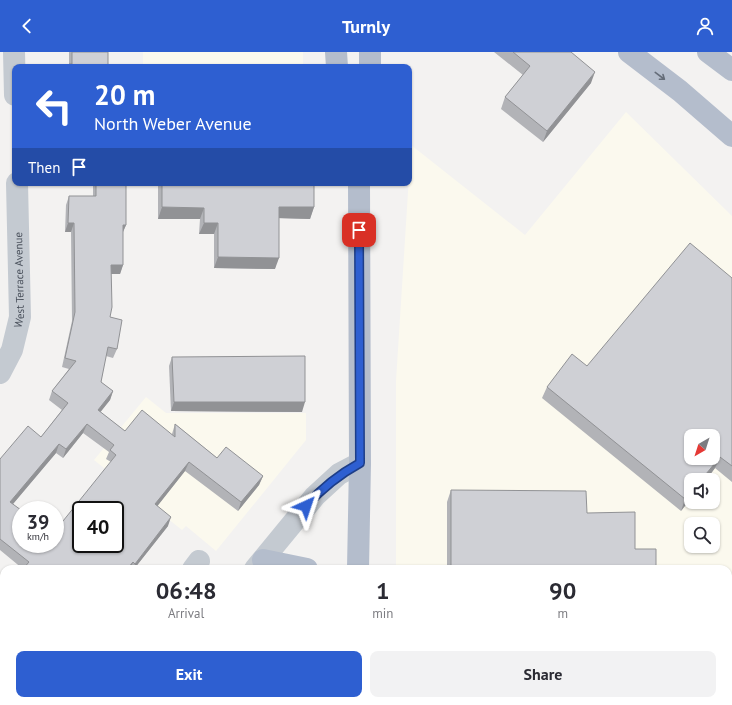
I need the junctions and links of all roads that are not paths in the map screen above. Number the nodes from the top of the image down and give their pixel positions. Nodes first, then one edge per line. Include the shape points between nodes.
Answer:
1 (14, 52) edge
2 (336, 52) edge
3 (370, 52) edge
4 (629, 52) edge
5 (708, 52) edge
6 (14, 64) edge
7 (337, 64) edge
8 (370, 64) edge
9 (732, 70) edge
10 (732, 136) edge
11 (17, 186) edge
12 (359, 186) edge
13 (0, 373) edge
14 (360, 463) junction
15 (259, 564) edge
16 (358, 565) edge

1 - 6 street
2 - 7 main road
3 - 8 main road
4 -> 10 main road via 680,91
5 - 9 main road
11 - 13 street, West Terrace Avenue via 20,317 12,350
12 - 14 main road
14 - 15 street via 339,474 315,496
14 - 16 main road

